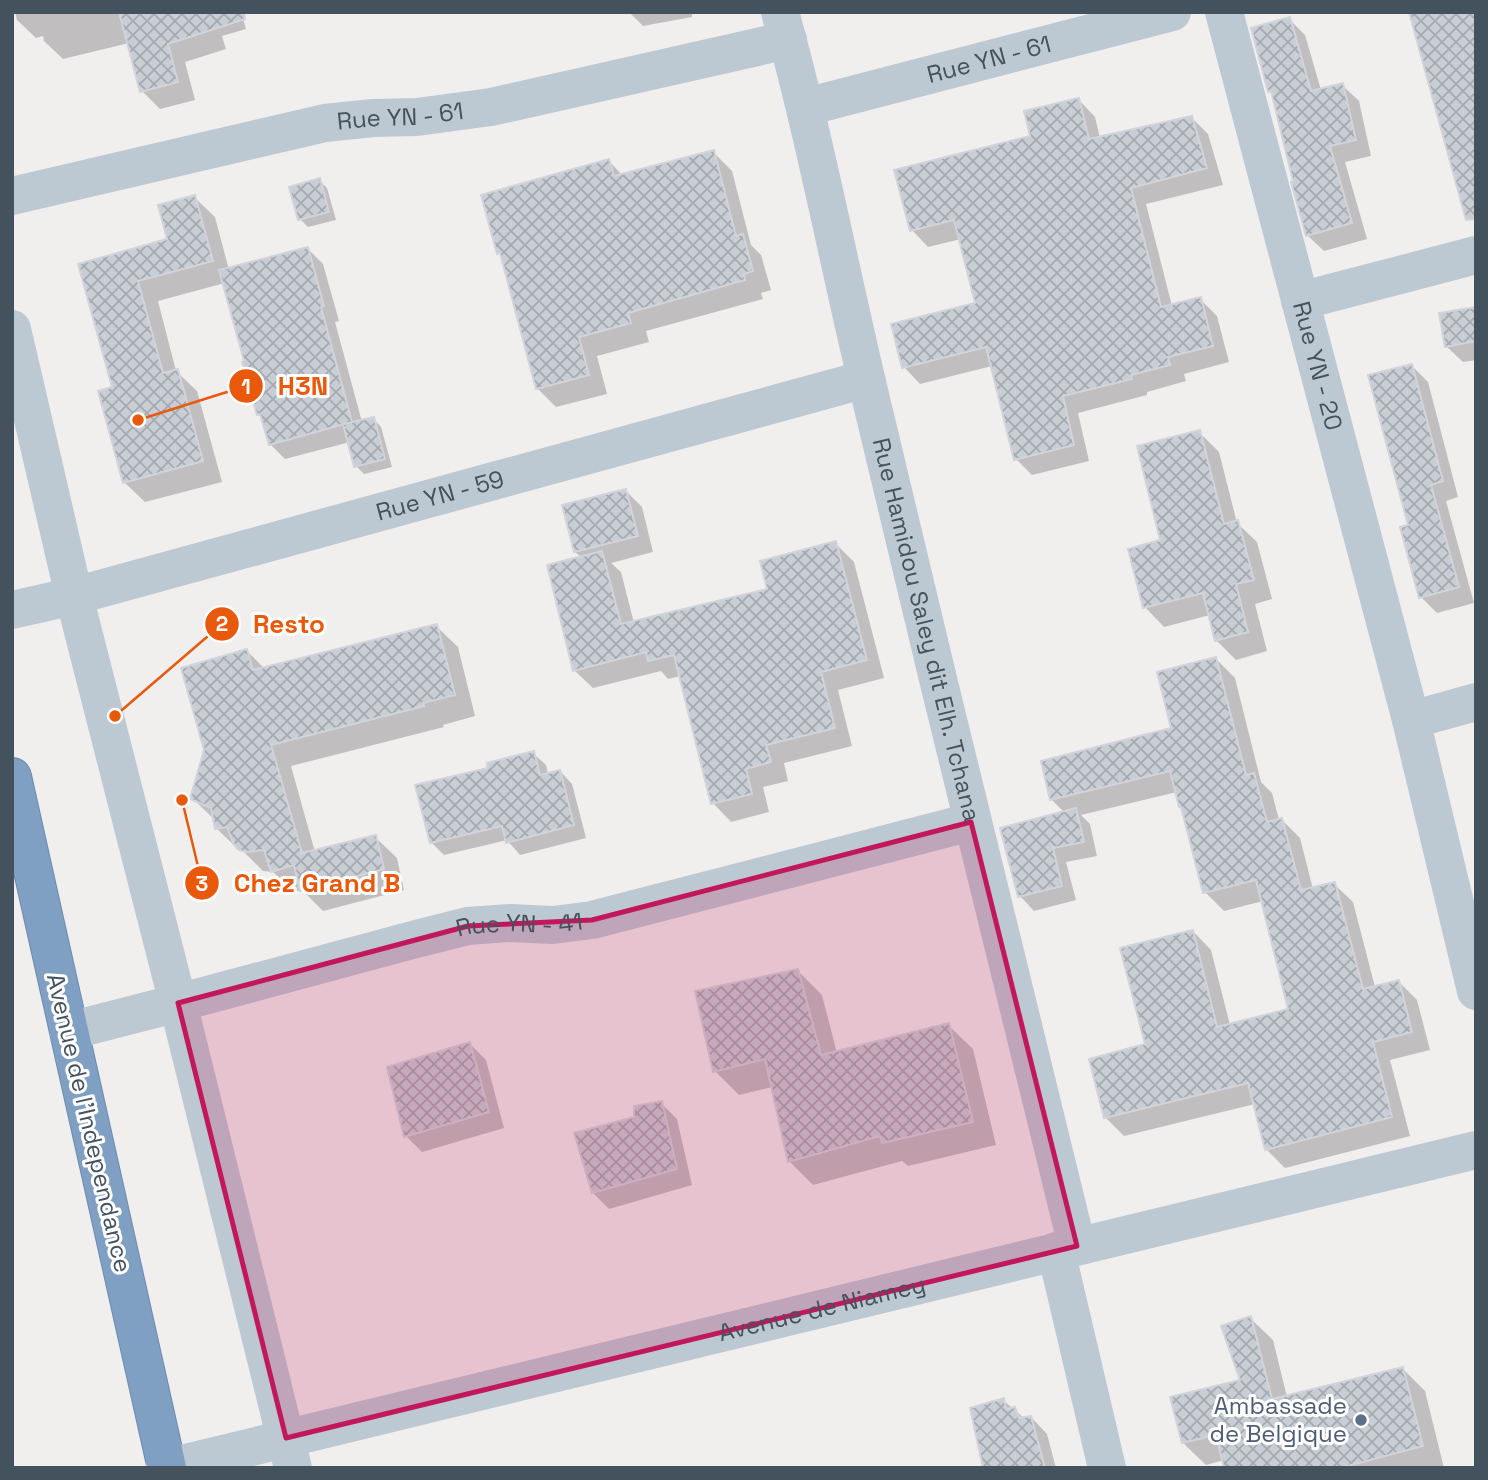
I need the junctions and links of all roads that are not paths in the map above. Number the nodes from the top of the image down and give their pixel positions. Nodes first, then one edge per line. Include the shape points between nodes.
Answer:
1 (1172, 12) edge
2 (1224, 12) edge
3 (784, 26) edge
4 (806, 107) junction
5 (12, 196) edge
6 (1476, 255) edge
7 (1300, 301) junction
8 (12, 329) edge
9 (866, 379) junction
10 (75, 596) junction
11 (12, 610) edge
12 (1476, 702) edge
13 (1411, 720) junction
14 (12, 777) edge
15 (971, 822) junction
16 (1476, 991) edge
17 (178, 1003) junction
18 (69, 1031) junction
19 (1476, 1150) edge
20 (1067, 1249) junction
21 (289, 1453) edge
22 (166, 1468) edge
23 (1107, 1468) edge

1 - 4 street, Rue YN - 61
2 - 7 street, Rue YN - 20
3 - 4 street, Rue Hamidou Saley dit Elh. Tchana
3 - 5 street, Rue YN - 61 via 491,107 325,123
4 - 9 street, Rue Hamidou Saley dit Elh. Tchana
6 - 7 street
7 - 13 street, Rue YN - 20
8 - 10 street
9 - 10 street, Rue YN - 59
9 - 15 street, Rue Hamidou Saley dit Elh. Tchana
10 - 11 street, Rue YN - 59
10 - 17 street
12 - 13 street
13 - 16 street, Rue YN - 20
14 - 18 highway, Avenue de l'Independance
15 - 17 street, Rue YN - 41 via 592,920 468,926
15 - 20 street, Rue Hamidou Saley dit Elh. Tchana
17 - 18 street, Rue YN - 41
17 - 21 street
18 - 22 highway, Avenue de l'Independance
19 - 20 street, Avenue de Niamey
20 - 21 street, Avenue de Niamey
20 - 23 street, Rue Hamidou Saley dit Elh. Tchana
21 - 22 street, Avenue de Niamey

